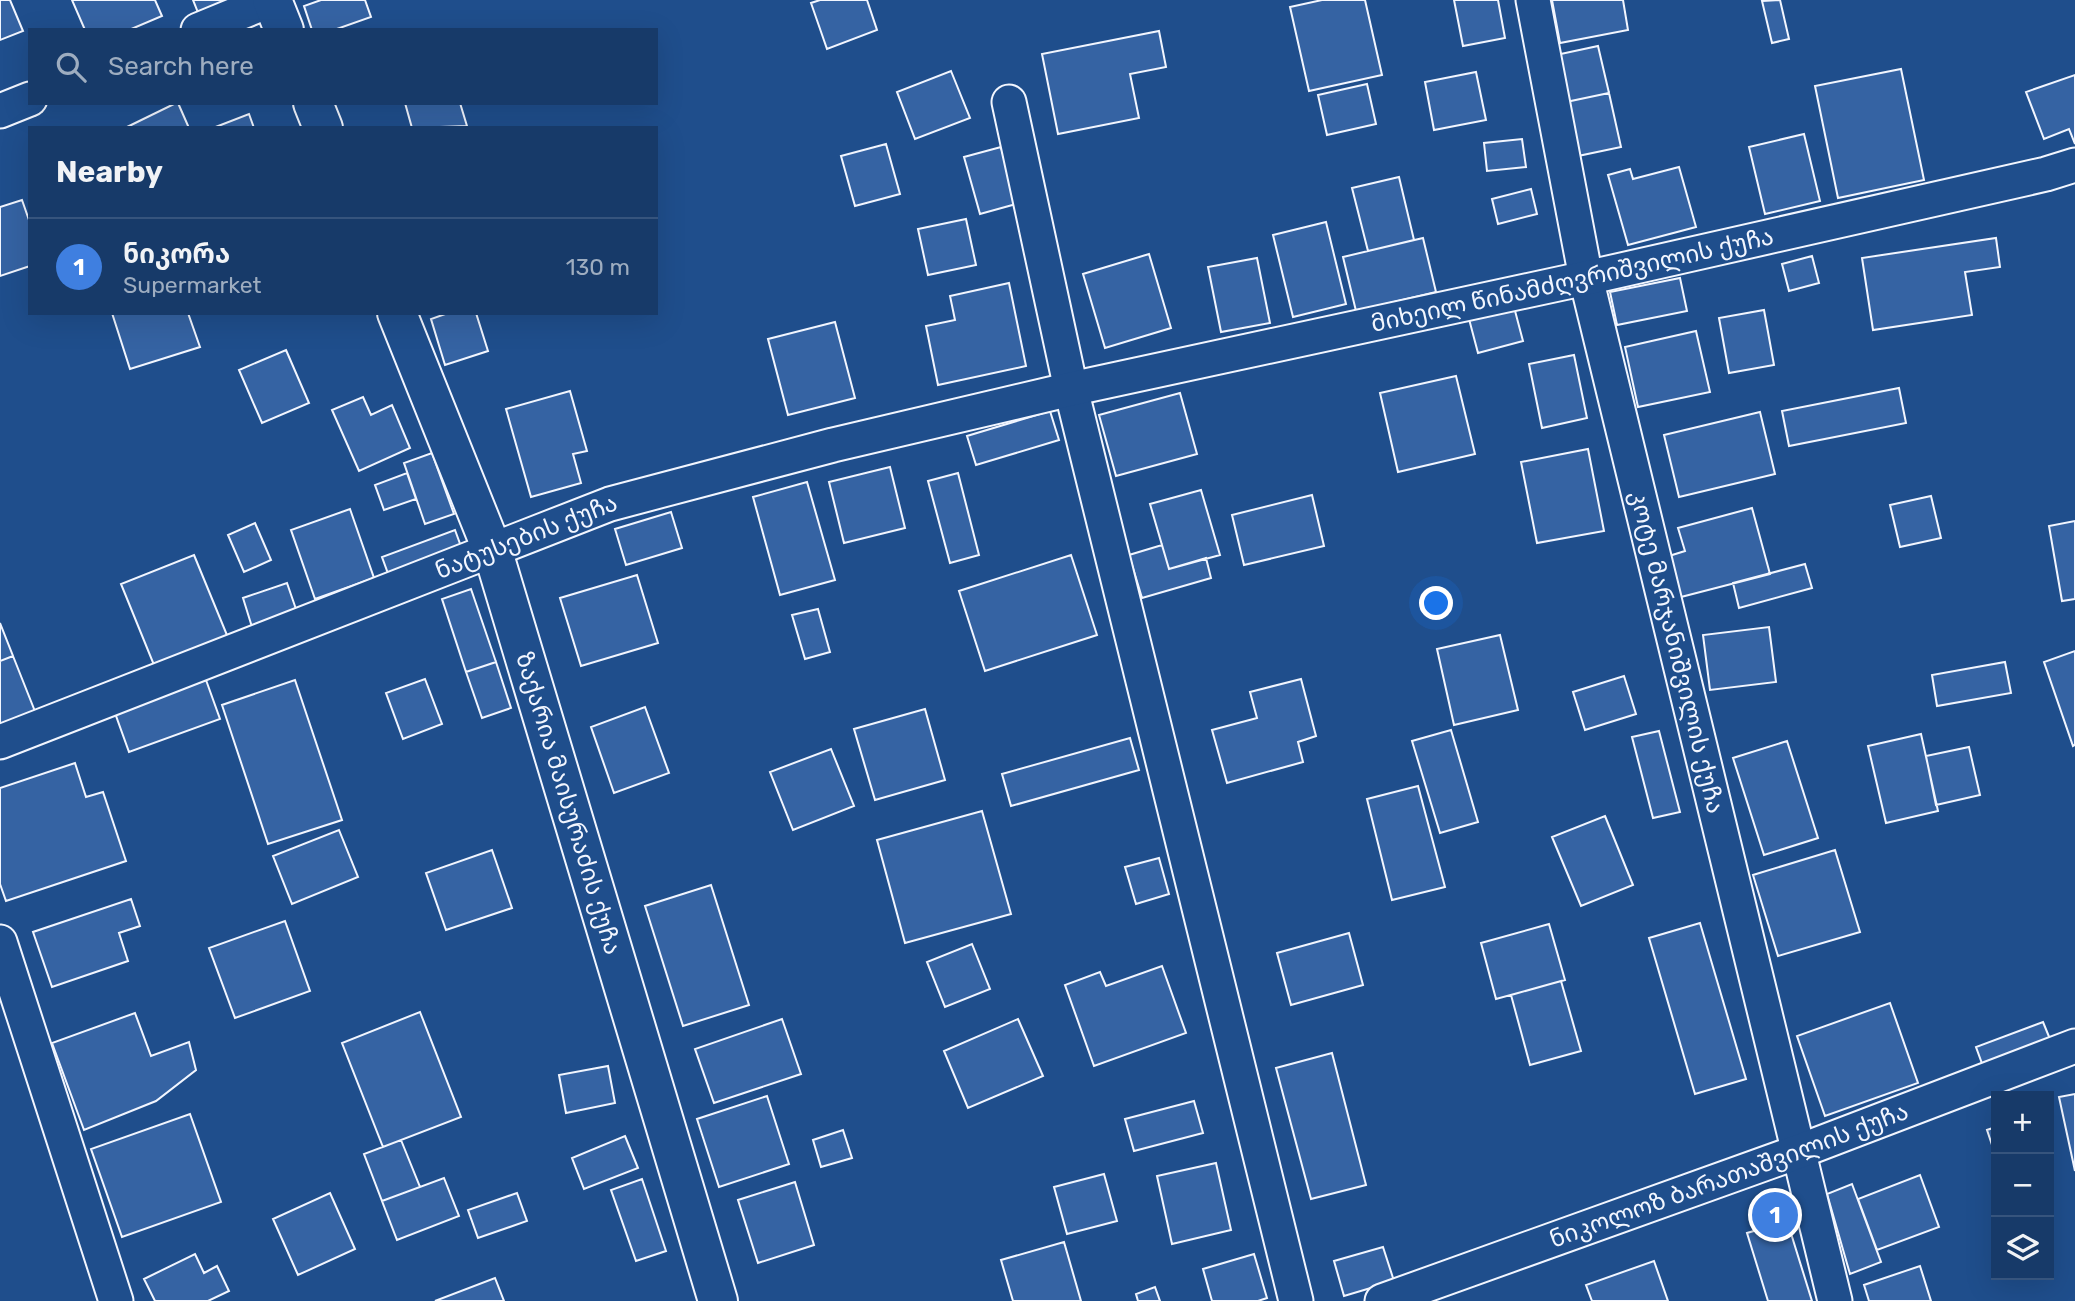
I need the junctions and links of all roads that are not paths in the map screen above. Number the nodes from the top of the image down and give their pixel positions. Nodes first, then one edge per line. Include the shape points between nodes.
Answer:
1 (271, 0) edge
2 (1534, 0) edge
3 (203, 28) edge
4 (283, 28) edge
5 (28, 100) edge
6 (1009, 102) dead end
7 (314, 105) edge
8 (0, 111) edge
9 (322, 126) edge
10 (2075, 166) edge
11 (1586, 278) junction
12 (398, 315) edge
13 (1070, 389) junction
14 (492, 552) junction
15 (0, 742) edge
16 (0, 942) edge
17 (2075, 1045) edge
18 (1800, 1152) junction
19 (116, 1301) edge
20 (718, 1301) edge
21 (1296, 1301) edge
22 (1382, 1301) edge
23 (1835, 1301) edge

1 - 3 street
1 - 4 street
2 - 11 street, კოტე მარჯანიშვილის ქუჩა
5 - 8 street
6 - 13 street
7 - 9 street
10 - 11 street, მიხეილ წინამძღვრიშვილის ქუჩა
11 - 13 street, მიხეილ წინამძღვრიშვილის ქუჩა
11 - 18 street, კოტე მარჯანიშვილის ქუჩა
12 - 14 street, ზაქარია მაისურაძის ქუჩა
13 - 14 street, ნატუსების ქუჩა via 610,504
13 - 21 street
14 - 15 street, ნატუსების ქუჩა
14 - 20 street, ზაქარია მაისურაძის ქუჩა
16 - 19 street
17 - 18 street, ნიკოლოზ ბარათაშვილის ქუჩა
18 - 22 street, ნიკოლოზ ბარათაშვილის ქუჩა
18 - 23 street, კოტე მარჯანიშვილის ქუჩა

